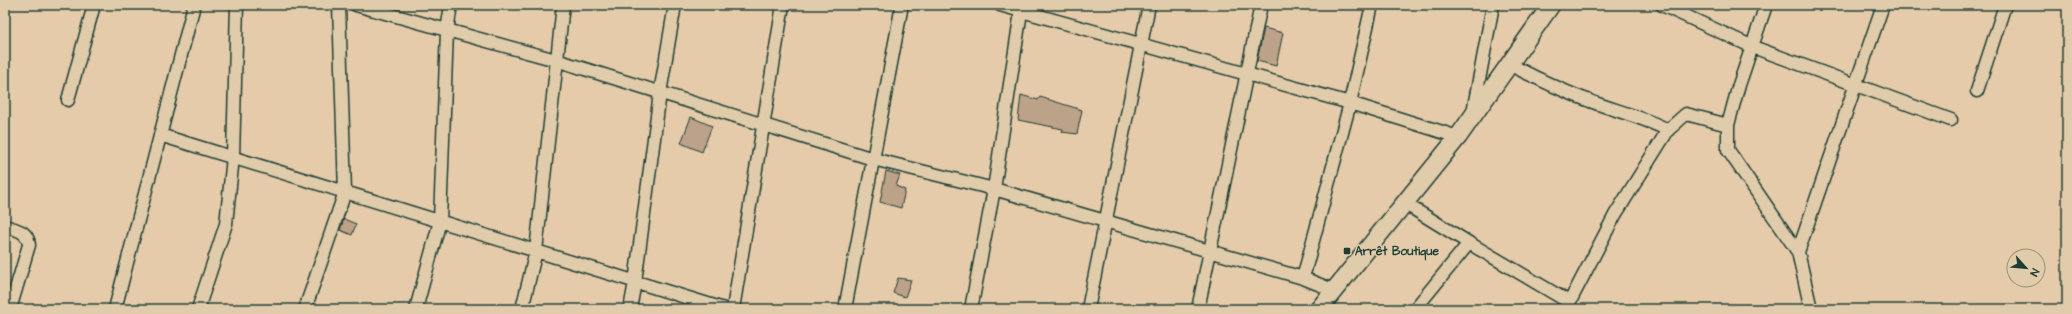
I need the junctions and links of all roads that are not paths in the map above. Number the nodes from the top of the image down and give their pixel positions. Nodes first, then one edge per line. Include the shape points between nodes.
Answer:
1 (94, 5) edge
2 (194, 5) edge
3 (237, 5) edge
4 (339, 5) edge
5 (356, 5) edge
6 (451, 5) edge
7 (563, 5) edge
8 (675, 5) edge
9 (783, 5) edge
10 (902, 5) edge
11 (1000, 5) edge
12 (1149, 5) edge
13 (1261, 5) edge
14 (1372, 5) edge
15 (1492, 5) edge
16 (1551, 5) edge
17 (1662, 5) edge
18 (1766, 5) edge
19 (1883, 5) edge
20 (2006, 5) edge
21 (1022, 8) edge
22 (447, 31) junction
23 (1141, 44) junction
24 (1753, 47) junction
25 (556, 60) junction
26 (1509, 64) junction
27 (1247, 75) junction
28 (1856, 86) junction
29 (1977, 91) dead end
30 (660, 92) junction
31 (68, 100) dead end
32 (1350, 103) junction
33 (1472, 116) junction
34 (1950, 120) dead end
35 (763, 125) junction
36 (1728, 125) junction
37 (1668, 130) junction
38 (160, 135) junction
39 (1458, 137) junction
40 (233, 157) junction
41 (873, 159) junction
42 (994, 189) junction
43 (345, 192) junction
44 (1404, 203) junction
45 (440, 221) junction
46 (1106, 222) junction
47 (5, 226) edge
48 (1469, 243) junction
49 (536, 251) junction
50 (1210, 251) junction
51 (1798, 252) junction
52 (1303, 278) junction
53 (635, 282) junction
54 (1334, 290) junction
55 (1567, 306) edge
56 (10, 309) edge
57 (115, 309) edge
58 (198, 309) edge
59 (305, 309) edge
60 (416, 309) edge
61 (522, 309) edge
62 (630, 309) edge
63 (724, 309) edge
64 (733, 309) edge
65 (845, 309) edge
66 (971, 309) edge
67 (1088, 309) edge
68 (1198, 309) edge
69 (1319, 309) edge
70 (1415, 309) edge
71 (1811, 309) edge

1 - 31 street
2 - 38 street
3 - 40 street
4 - 43 street
5 - 22 street
6 - 22 street
7 - 25 street
8 - 30 street
9 - 35 street
10 - 41 street
11 - 21 street
12 - 23 street
13 - 27 street
14 - 32 street
15 - 33 street
16 - 26 main road
17 - 24 street
18 - 24 street
19 - 28 street
20 - 29 street
21 - 23 street
21 - 42 street
22 - 25 street
22 - 45 street
23 - 27 street
23 - 46 street
24 - 28 street
24 - 36 street
25 - 30 street
25 - 49 street
26 - 33 main road
26 - 37 street via 1549,85
27 - 32 street
27 - 50 street
28 - 34 street
28 - 51 street
30 - 35 street
30 - 53 street
32 - 39 street
32 - 52 street
33 - 39 main road
35 - 41 street
35 - 64 street
36 - 37 street via 1686,114
36 - 51 street via 1728,150
37 - 55 street via 1615,215
38 - 40 street
38 - 57 street
39 - 44 main road
40 - 43 street
40 - 58 street via 226,224
41 - 42 street
41 - 65 street
42 - 46 street
42 - 66 street
43 - 45 street
43 - 59 street
44 - 48 street
44 - 54 main road
45 - 49 street
45 - 60 street
46 - 50 street
46 - 67 street
47 - 56 street via 23,233 28,238
48 - 55 street
48 - 70 street
49 - 53 street
49 - 61 street
50 - 52 street
50 - 68 street
51 - 71 street
52 - 54 street
53 - 62 street
53 - 63 street
54 - 69 main road

